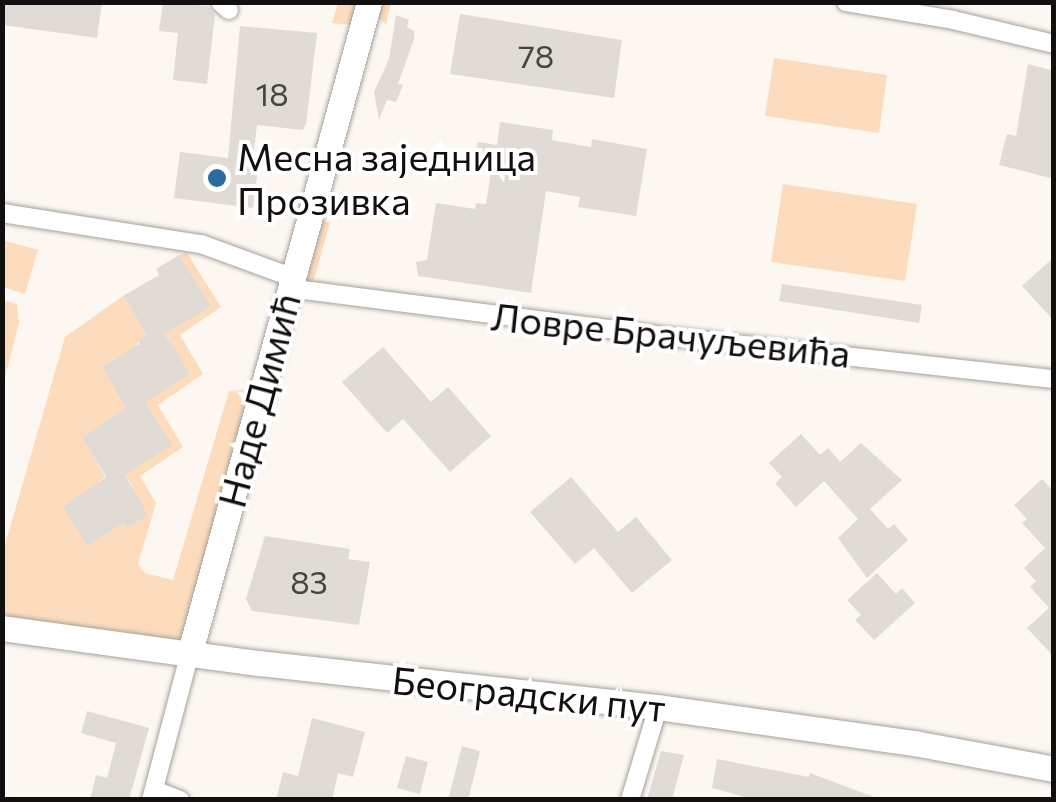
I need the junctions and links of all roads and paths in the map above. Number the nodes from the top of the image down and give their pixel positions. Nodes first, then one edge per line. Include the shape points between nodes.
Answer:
1 (369, 2) edge
2 (846, 2) edge
3 (1054, 44) edge
4 (2, 213) edge
5 (290, 282) junction
6 (1054, 378) edge
7 (2, 628) edge
8 (190, 652) junction
9 (658, 707) junction
10 (1054, 769) edge
11 (153, 794) edge
12 (180, 800) edge
13 (630, 800) edge

1 - 5 main road, Наде Димић
2 - 3 street
4 - 5 street, Ловре Брачуљевића via 200,244
5 - 6 street, Ловре Брачуљевића via 654,335
5 - 8 main road, Наде Димић
7 - 8 main road, Београдски пут
8 - 9 main road, Београдски пут
8 - 11 street, Наде Димић
9 - 10 main road, Београдски пут
9 - 13 street
11 - 12 street

